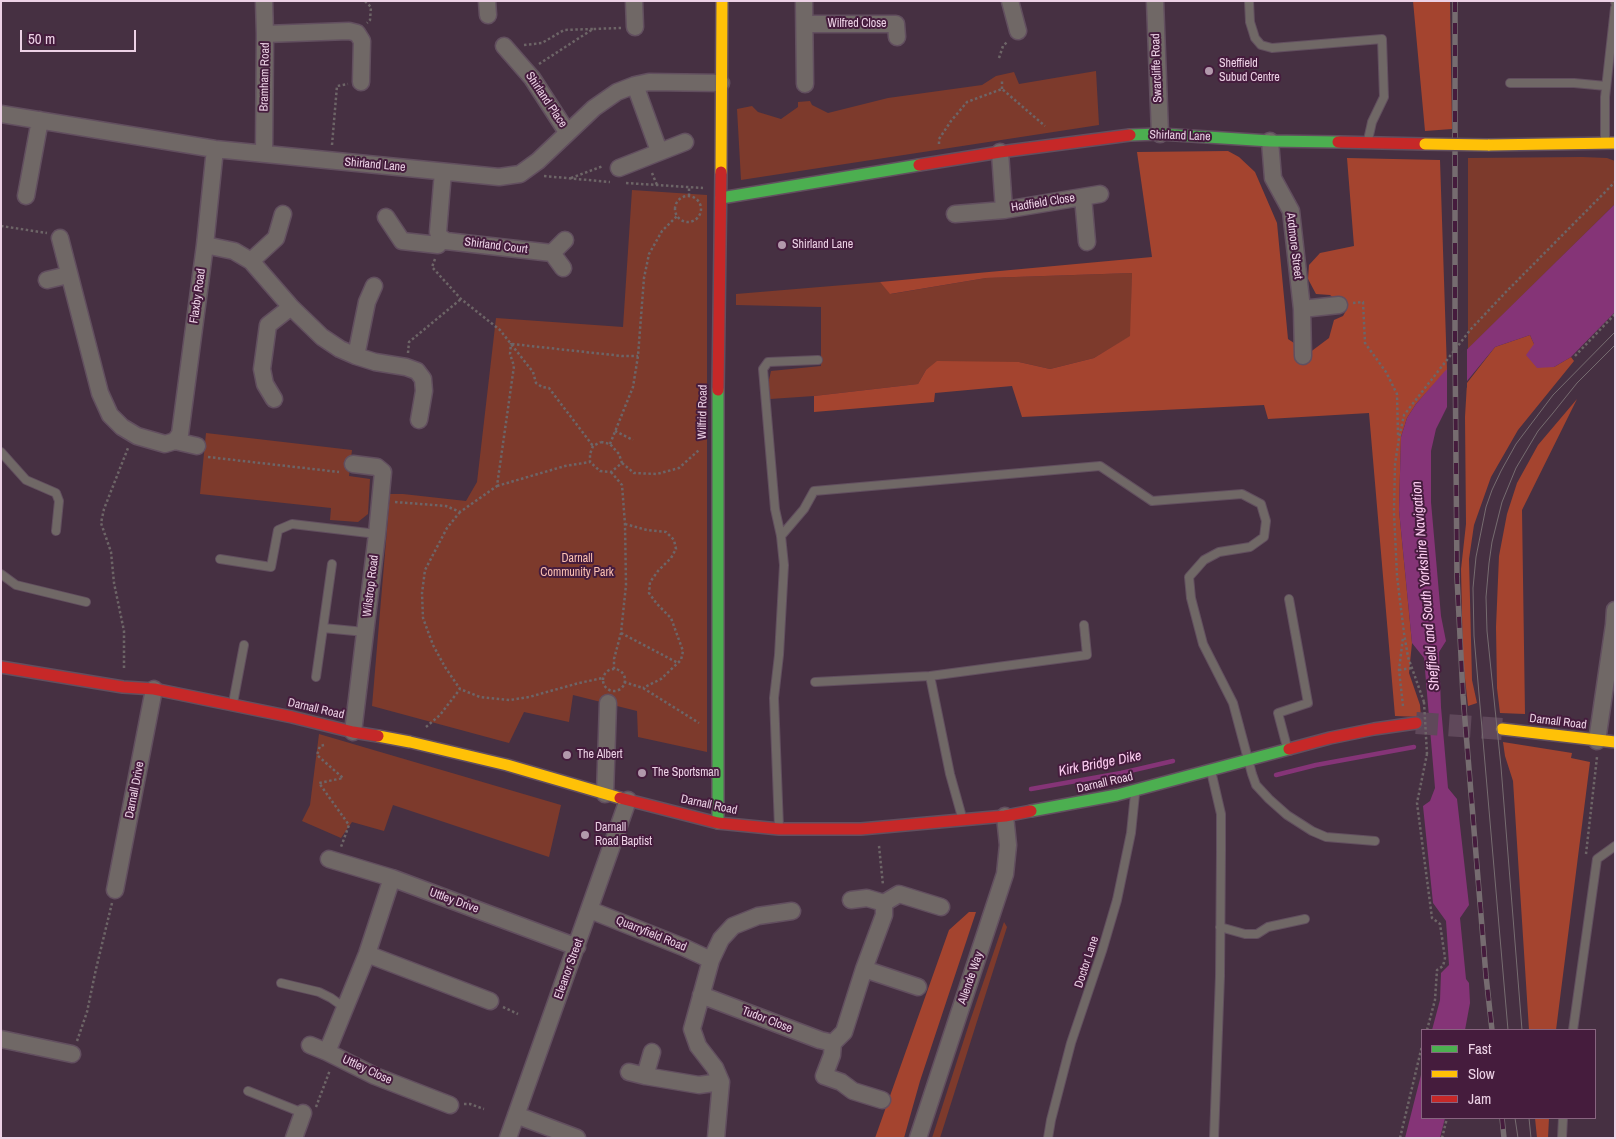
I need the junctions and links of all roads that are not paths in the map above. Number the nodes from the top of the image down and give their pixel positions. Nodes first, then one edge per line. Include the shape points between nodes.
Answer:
1 (264, 1) edge
2 (634, 1) edge
3 (722, 1) edge
4 (804, 1) edge
5 (1010, 1) edge
6 (1155, 1) edge
7 (1249, 1) edge
8 (1615, 8) edge
9 (805, 24) junction
10 (635, 27) road end
11 (1018, 31) dead end
12 (265, 34) junction
13 (897, 36) dead end
14 (504, 46) road end
15 (361, 82) road end
16 (721, 83) junction
17 (1510, 83) dead end
18 (805, 84) dead end
19 (634, 85) junction
20 (1606, 86) junction
21 (1, 114) edge
22 (40, 120) junction
23 (568, 132) junction
24 (1160, 134) junction
25 (1270, 141) junction
26 (684, 142) dead end
27 (1368, 142) junction
28 (1610, 143) edge
29 (215, 150) junction
30 (659, 151) junction
31 (1000, 152) junction
32 (264, 153) junction
33 (619, 168) road end
34 (443, 172) junction
35 (1100, 194) dead end
36 (26, 196) dead end
37 (1083, 197) junction
38 (721, 198) junction
39 (1004, 210) junction
40 (283, 214) dead end
41 (955, 214) dead end
42 (386, 217) dead end
43 (60, 238) road end
44 (565, 240) dead end
45 (1087, 242) dead end
46 (205, 245) junction
47 (438, 247) junction
48 (552, 253) junction
49 (251, 261) junction
50 (563, 268) dead end
51 (68, 275) junction
52 (47, 280) dead end
53 (374, 286) dead end
54 (1339, 305) road end
55 (291, 307) junction
56 (1302, 309) junction
57 (356, 356) junction
58 (1303, 356) dead end
59 (818, 360) dead end
60 (274, 399) dead end
61 (419, 420) dead end
62 (175, 441) junction
63 (196, 446) road end
64 (1, 452) edge
65 (353, 464) road end
66 (56, 531) dead end
67 (377, 534) junction
68 (781, 536) junction
69 (220, 559) dead end
70 (332, 564) dead end
71 (1, 574) edge
72 (1289, 599) dead end
73 (86, 602) dead end
74 (1615, 610) edge
75 (1084, 625) dead end
76 (1614, 625) edge
77 (323, 628) junction
78 (365, 632) junction
79 (244, 645) dead end
80 (1, 667) edge
81 (930, 676) junction
82 (316, 677) dead end
83 (815, 682) dead end
84 (154, 689) junction
85 (608, 703) dead end
86 (232, 705) junction
87 (1416, 724) tunnel mouth
88 (1502, 729) tunnel mouth
89 (353, 732) junction
90 (1608, 742) edge
91 (1288, 749) junction
92 (1247, 759) junction
93 (1211, 769) junction
94 (1136, 790) junction
95 (606, 794) junction
96 (628, 800) junction
97 (1005, 816) junction
98 (963, 819) junction
99 (718, 823) junction
100 (779, 829) junction
101 (1375, 841) dead end
102 (1615, 846) edge
103 (333, 860) road end
104 (392, 878) junction
105 (115, 890) road end
106 (851, 900) dead end
107 (884, 903) junction
108 (941, 907) dead end
109 (590, 910) junction
110 (792, 910) dead end
111 (1305, 919) dead end
112 (1220, 927) junction
113 (577, 947) junction
114 (367, 954) junction
115 (711, 960) junction
116 (864, 968) junction
117 (281, 983) dead end
118 (918, 987) dead end
119 (701, 995) junction
120 (490, 1000) dead end
121 (346, 1009) junction
122 (1573, 1029) edge
123 (1, 1039) edge
124 (834, 1043) junction
125 (310, 1045) dead end
126 (652, 1052) dead end
127 (72, 1054) road end
128 (331, 1054) junction
129 (628, 1072) dead end
130 (645, 1076) junction
131 (721, 1082) junction
132 (248, 1091) dead end
133 (882, 1100) dead end
134 (450, 1104) road end
135 (304, 1114) joint
136 (516, 1114) junction
137 (1563, 1119) edge
138 (294, 1138) edge
139 (508, 1138) edge
140 (577, 1138) edge
141 (716, 1138) edge
142 (918, 1138) edge
143 (1048, 1138) edge
144 (1214, 1138) edge
145 (1562, 1138) edge

1 - 12 street, Bramham Road
2 - 10 street
3 - 16 street, Wilfrid Road
4 - 9 street
5 - 11 street
6 - 24 street, Swarcliffe Road
7 - 27 lane via 1250,22 1261,45 1272,48 1382,39 1384,97 1372,122
8 - 20 lane
9 - 13 street, Wilfred Close via 896,24
9 - 18 street
12 - 15 street via 357,33 362,41
12 - 32 street, Bramham Road
14 - 23 street, Shirland Place via 532,78
16 - 19 street, Shirland Lane via 649,82
16 - 38 street, Wilfrid Road
17 - 20 lane
19 - 23 street, Shirland Lane via 594,108
19 - 30 street
20 - 28 lane via 1604,122
21 - 22 street, Shirland Lane
22 - 29 street, Shirland Lane
22 - 36 street
23 - 34 street, Shirland Lane via 520,174 499,177
24 - 25 street, Shirland Lane
24 - 31 street, Shirland Lane via 1124,135
25 - 27 street, Shirland Lane
25 - 56 street, Ardmore Street via 1273,178 1291,211
26 - 30 street
27 - 28 street, Shirland Lane, bridge via 1488,145
29 - 32 street, Shirland Lane
29 - 46 street, Flaxby Road
30 - 33 street
31 - 38 street, Shirland Lane
31 - 39 street, Hadfield Close
32 - 34 street, Shirland Lane
34 - 47 street
35 - 37 street, Hadfield Close
37 - 39 street, Hadfield Close
37 - 45 street, Hadfield Close
38 - 99 street, Wilfrid Road via 717,427
39 - 41 street, Hadfield Close
40 - 49 street via 276,238
42 - 47 street, Shirland Court via 402,241
43 - 51 street
44 - 48 street
46 - 49 street via 234,252
46 - 62 street, Flaxby Road via 180,434
47 - 48 street, Shirland Court via 446,240
48 - 50 street
49 - 55 street
51 - 52 street
51 - 62 street via 100,393 110,415 133,434 165,444
53 - 57 street via 367,302
54 - 56 street
55 - 57 street via 322,337
55 - 60 street via 268,325 262,369 265,384
56 - 58 street, Ardmore Street
57 - 61 street via 417,371 423,379 424,391
59 - 68 lane via 768,362 763,369 775,509
62 - 63 street
64 - 66 lane via 26,480 56,493 59,500
65 - 67 street, Wilstrop Road via 377,467 382,472
67 - 69 lane via 292,524 278,530 271,567
67 - 78 street, Wilstrop Road
68 - 92 lane via 804,509 814,491 1100,466 1152,501 1242,494 1261,504 1266,520 1264,537 1250,547 1219,552 1204,560 1190,577 1191,598 1203,644 1233,703
68 - 100 lane via 784,565 774,698
70 - 77 lane
71 - 73 lane via 16,585
72 - 91 lane via 1308,703 1278,713
74 - 76 street
75 - 81 lane via 1087,655
76 - 90 street
77 - 78 lane
77 - 82 lane
78 - 89 street, Wilstrop Road
79 - 86 lane
80 - 84 street, Darnall Road
81 - 83 lane
81 - 98 lane via 950,774
84 - 86 street, Darnall Road
84 - 105 street, Darnall Drive
85 - 95 street
86 - 89 street, Darnall Road
87 - 91 street, Darnall Road via 1374,729
88 - 90 street, Darnall Road
89 - 95 street, Darnall Road via 507,765
91 - 92 street, Darnall Road
92 - 93 street, Darnall Road
92 - 101 lane via 1256,785 1287,815 1326,837
93 - 94 street, Darnall Road
93 - 112 lane via 1221,814
94 - 97 street, Darnall Road
94 - 143 lane, Doctor Lane via 1117,900 1072,1043
95 - 96 street, Darnall Road
96 - 99 street, Darnall Road
96 - 109 street, Eleanor Street
97 - 98 street, Darnall Road
97 - 142 street, Allende Way via 1008,845 1005,874
98 - 100 street, Darnall Road via 861,829
99 - 100 street, Darnall Road
102 - 122 lane via 1597,859
103 - 104 street, Uttley Drive
104 - 113 street, Uttley Drive
104 - 114 street, Uttley Close
106 - 107 street via 867,898
107 - 108 street via 899,894
107 - 116 street via 884,915
109 - 113 street, Eleanor Street
109 - 115 street, Quarryfield Road
110 - 115 street via 758,916 733,926 721,939
111 - 112 lane via 1268,927 1257,934
112 - 144 lane
113 - 136 street, Eleanor Street
114 - 120 street
114 - 121 street, Uttley Close
115 - 119 street
116 - 118 street
116 - 124 street via 844,1032
117 - 121 lane via 320,992
119 - 124 street, Tudor Close
119 - 131 street via 692,1029 698,1046
121 - 128 street, Uttley Close
123 - 127 street
124 - 133 street via 824,1076 853,1091
125 - 128 street
126 - 130 street
128 - 134 street, Uttley Close via 375,1076
129 - 130 street
130 - 131 street via 699,1085
131 - 141 street
132 - 135 lane
135 - 138 street
136 - 139 street, Eleanor Street
136 - 140 street
137 - 145 lane

